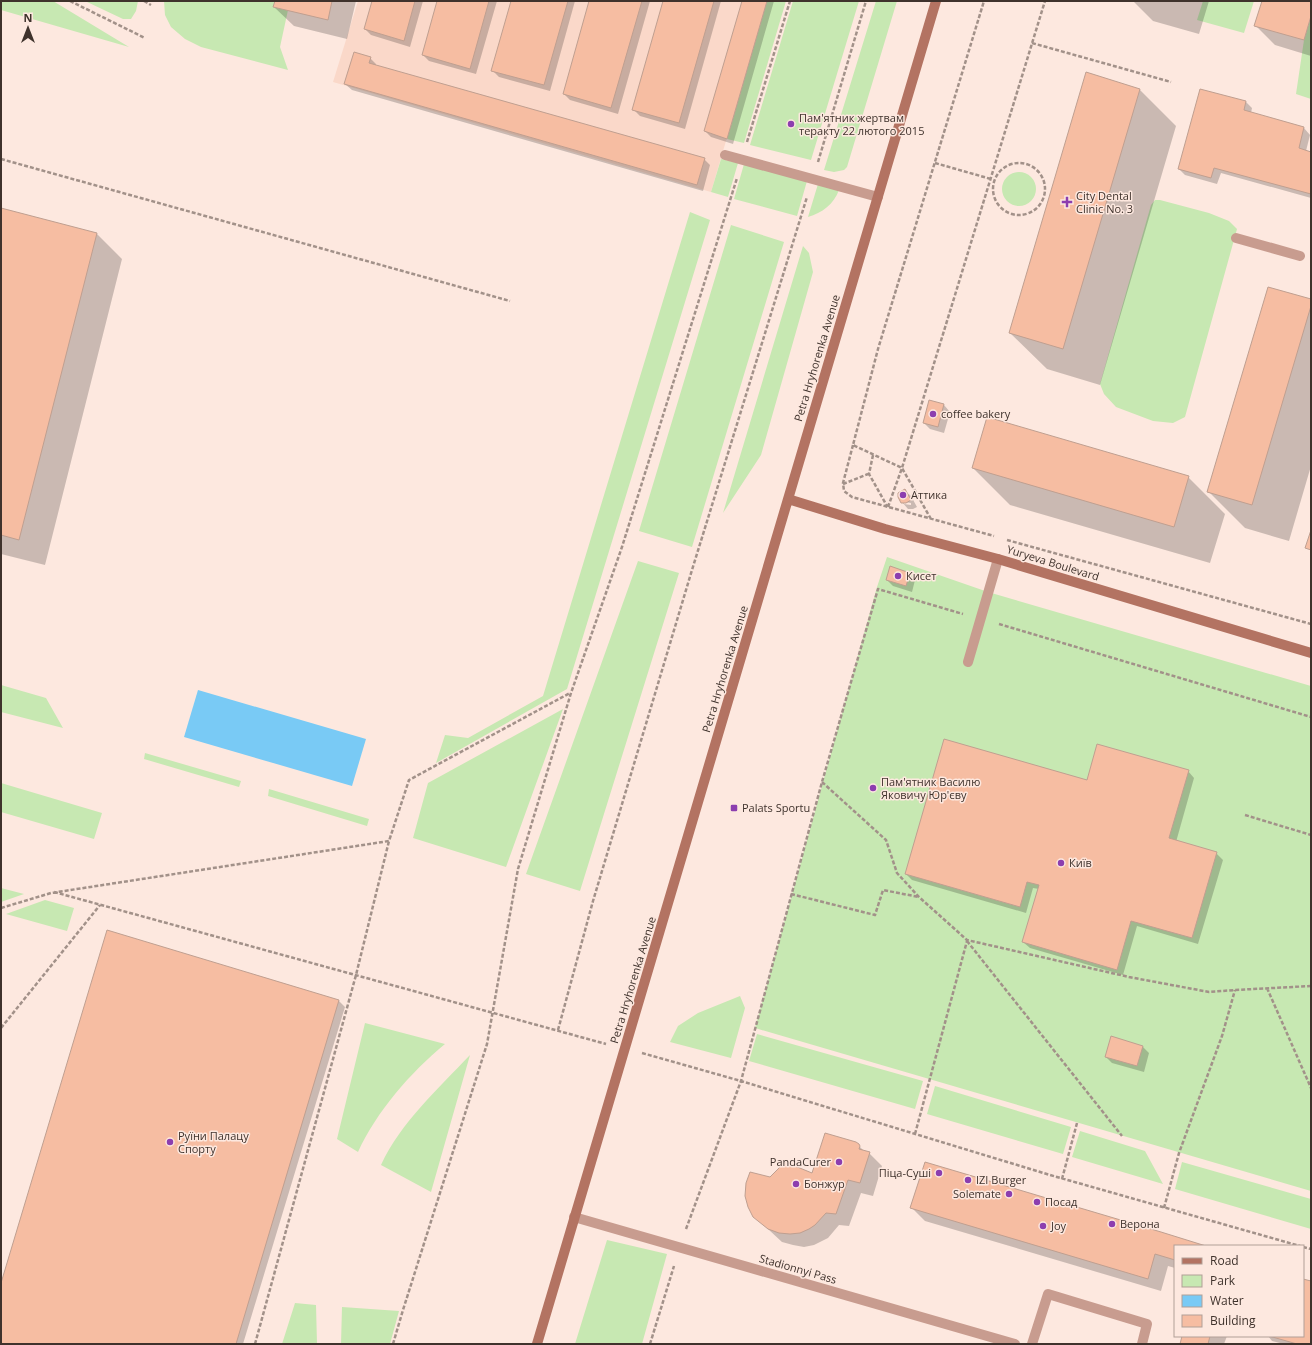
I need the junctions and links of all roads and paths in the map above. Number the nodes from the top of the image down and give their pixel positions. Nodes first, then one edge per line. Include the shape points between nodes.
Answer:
1 (70, 1) edge
2 (144, 1) edge
3 (790, 1) edge
4 (866, 1) edge
5 (936, 1) edge
6 (984, 1) edge
7 (1045, 1) edge
8 (151, 5) dead end
9 (145, 38) dead end
10 (1032, 43) junction
11 (1171, 82) dead end
12 (724, 155) dead end
13 (1, 159) edge
14 (742, 160) junction
15 (935, 163) junction
16 (813, 179) junction
17 (992, 179) junction
18 (878, 197) junction
19 (1236, 238) dead end
20 (1300, 256) dead end
21 (510, 301) dead end
22 (853, 445) junction
23 (873, 454) junction
24 (902, 468) junction
25 (869, 474) junction
26 (843, 484) junction
27 (788, 499) junction
28 (888, 507) junction
29 (931, 518) junction
30 (999, 538) dead end
31 (1007, 540) dead end
32 (998, 559) junction
33 (980, 619) junction
34 (1311, 624) edge
35 (1311, 653) edge
36 (968, 662) dead end
37 (571, 693) junction
38 (1311, 717) edge
39 (822, 782) junction
40 (1245, 815) dead end
41 (1311, 835) edge
42 (389, 841) junction
43 (54, 892) junction
44 (792, 894) junction
45 (919, 897) junction
46 (100, 905) junction
47 (1, 908) edge
48 (967, 940) junction
49 (356, 975) junction
50 (1311, 986) edge
51 (1267, 988) junction
52 (1235, 990) junction
53 (493, 1013) junction
54 (1, 1028) edge
55 (558, 1030) junction
56 (625, 1049) junction
57 (741, 1080) junction
58 (1311, 1088) edge
59 (1077, 1123) dead end
60 (915, 1134) junction
61 (1122, 1136) dead end
62 (1062, 1178) junction
63 (1164, 1208) junction
64 (574, 1218) junction
65 (1296, 1245) edge
66 (679, 1248) junction
67 (255, 1344) edge
68 (393, 1344) edge
69 (537, 1344) edge
70 (650, 1344) edge
71 (1015, 1344) edge
72 (1032, 1344) edge
73 (1142, 1344) edge

1 - 9 path
2 - 8 path
3 - 14 path
4 - 16 path
5 - 18 main road, Petra Hryhorenka Avenue
6 - 15 path
7 - 10 path
10 - 11 path
10 - 17 path
12 - 14 street
13 - 21 path
14 - 16 street
14 - 37 path via 622,547
15 - 17 path
15 - 22 path via 878,349
16 - 18 street
16 - 55 path via 593,901
17 - 17 path via 996,203 1009,214 1027,214 1041,204 1045,187 1039,172 1032,166 1015,163 1000,170
17 - 24 path
18 - 27 main road, Petra Hryhorenka Avenue
19 - 20 street
22 - 23 path
22 - 26 path
23 - 24 path
23 - 25 path
24 - 28 path
24 - 29 path
25 - 26 path
25 - 28 path
26 - 28 path via 844,491 852,497
27 - 32 main road, Yuryeva Boulevard via 885,529
27 - 56 main road, Petra Hryhorenka Avenue
28 - 29 path
29 - 30 path
31 - 34 path
32 - 33 street
32 - 35 main road, Yuryeva Boulevard
33 - 36 street
33 - 38 path
33 - 39 path via 878,589
37 - 42 path via 409,780
37 - 53 path via 518,869
39 - 44 path
39 - 45 path via 886,840 897,873
40 - 41 path
42 - 43 path
42 - 49 path
43 - 46 path
43 - 47 path
44 - 45 path via 875,915 883,890
44 - 57 path
45 - 48 path
46 - 49 path
46 - 54 path
48 - 52 path via 1129,977 1209,992
48 - 60 path
48 - 61 path
49 - 53 path
49 - 67 path
50 - 51 path
51 - 52 path
51 - 58 path
52 - 63 path via 1222,1036 1179,1153
53 - 55 path
53 - 68 path via 487,1044
55 - 56 path
56 - 57 path
56 - 64 main road, Petra Hryhorenka Avenue
57 - 60 path
57 - 66 path
59 - 62 path
60 - 62 path
62 - 63 path
63 - 65 path
64 - 66 street, Stadionnyi Pass
64 - 69 main road, Petra Hryhorenka Avenue
66 - 70 path
66 - 71 street, Stadionnyi Pass
72 - 73 street via 1048,1294 1147,1324

